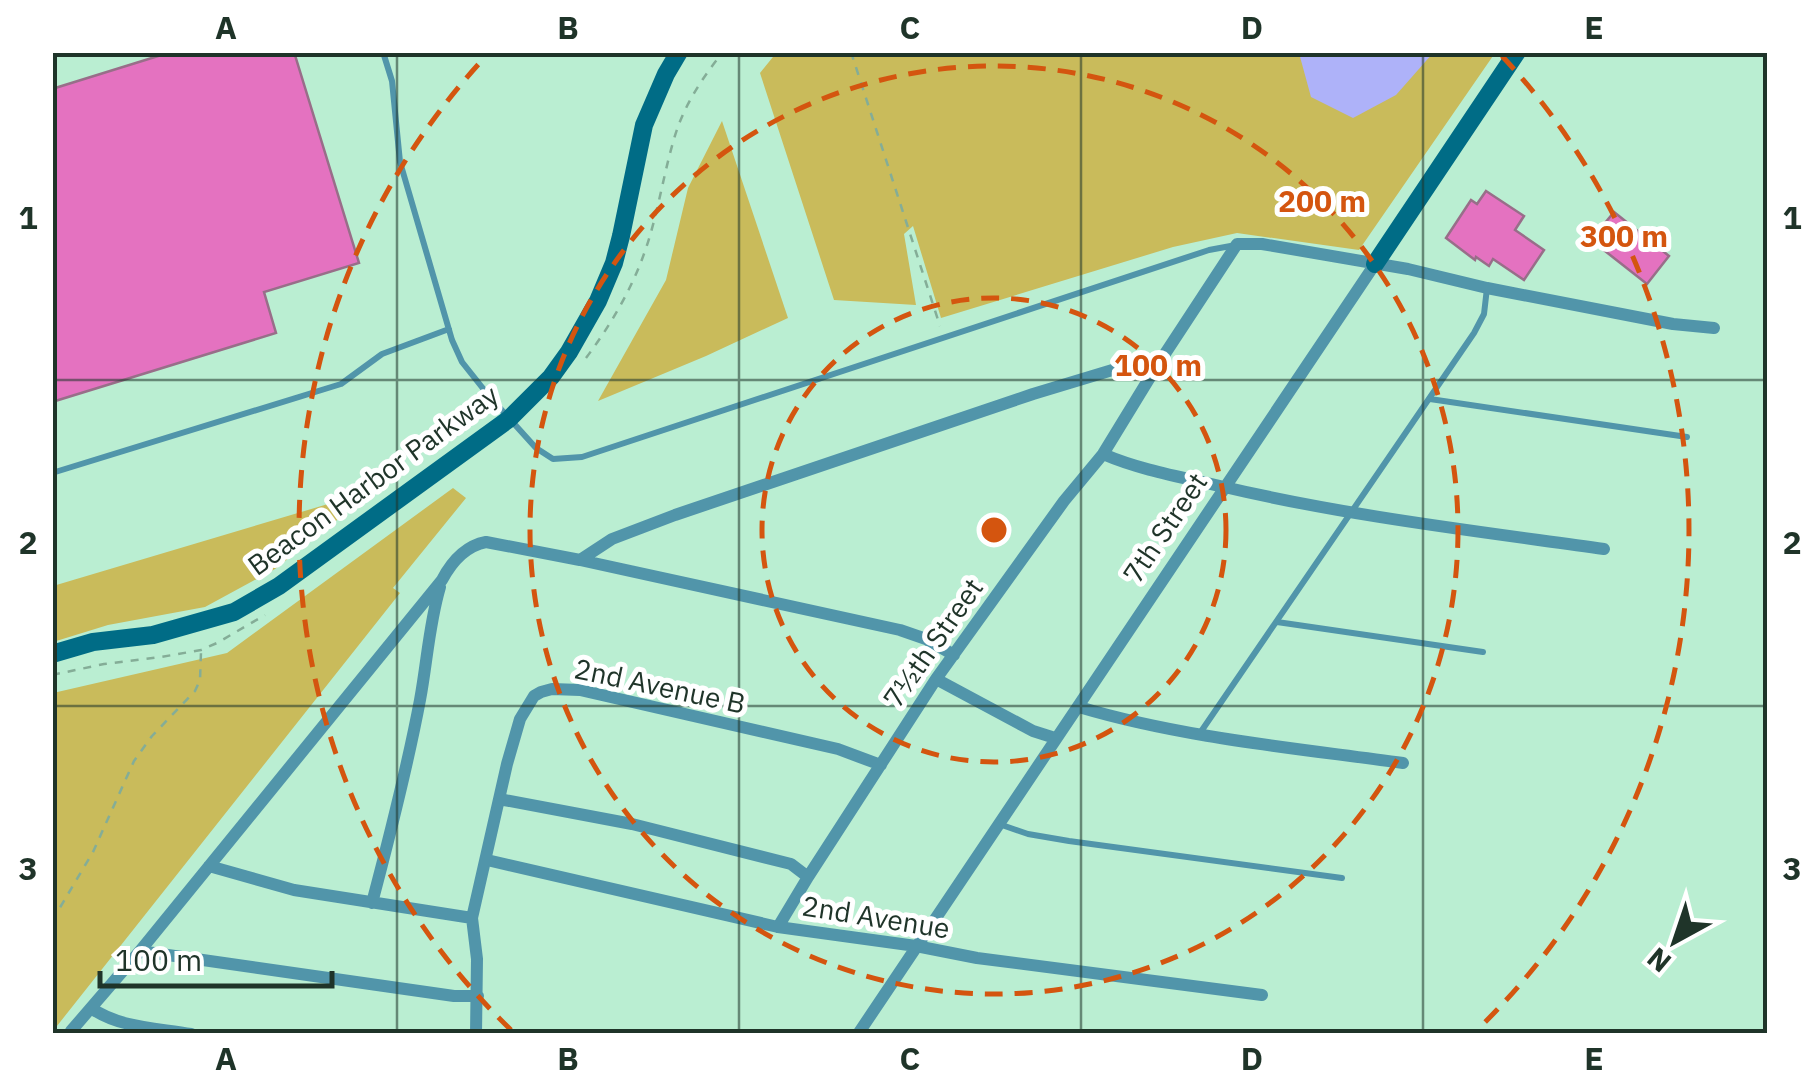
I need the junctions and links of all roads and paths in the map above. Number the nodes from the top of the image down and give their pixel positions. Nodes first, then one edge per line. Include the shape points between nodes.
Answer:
1 (383, 52) edge
2 (679, 52) edge
3 (722, 52) edge
4 (851, 52) edge
5 (1517, 52) edge
6 (1238, 244) junction
7 (1375, 264) junction
8 (1487, 288) junction
9 (1714, 328) dead end
10 (449, 329) junction
11 (944, 337) junction
12 (582, 363) dead end
13 (1155, 369) junction
14 (1430, 399) junction
15 (509, 418) junction
16 (1687, 438) dead end
17 (1103, 454) junction
18 (52, 472) edge
19 (1225, 487) junction
20 (1350, 514) junction
21 (1604, 549) dead end
22 (580, 560) junction
23 (442, 580) junction
24 (270, 612) dead end
25 (1276, 622) junction
26 (200, 650) junction
27 (1484, 652) dead end
28 (52, 654) edge
29 (954, 655) junction
30 (52, 675) edge
31 (936, 679) junction
32 (1079, 707) junction
33 (1200, 734) junction
34 (1055, 738) junction
35 (1403, 764) dead end
36 (880, 765) junction
37 (500, 798) junction
38 (998, 824) junction
39 (487, 860) junction
40 (209, 866) junction
41 (808, 877) junction
42 (1342, 878) dead end
43 (372, 902) junction
44 (472, 918) junction
45 (52, 922) edge
46 (778, 927) junction
47 (916, 946) junction
48 (140, 951) junction
49 (1262, 995) dead end
50 (478, 996) junction
51 (91, 1008) junction
52 (71, 1031) edge
53 (191, 1034) edge
54 (476, 1034) edge
55 (858, 1034) edge

1 - 10 lane via 400,162
2 - 15 street, Beacon Harbor Parkway via 644,125 622,236 598,301 551,377
3 - 12 path via 679,126 631,286
4 - 11 path
5 - 7 street, 7th Street
6 - 7 street
6 - 11 lane
6 - 13 street, 7½th Street
7 - 8 street
7 - 19 street, 7th Street
8 - 9 street
8 - 14 lane via 1484,314
10 - 15 lane via 462,362
10 - 18 lane via 382,354 341,384
11 - 15 lane via 570,460 546,455
13 - 17 street, 7½th Street
13 - 22 street via 1119,368 1032,394 675,515
14 - 16 lane
14 - 20 lane
15 - 28 street, Beacon Harbor Parkway via 234,612
17 - 19 street
17 - 29 street, 7½th Street
19 - 20 street
19 - 32 street, 7th Street
20 - 21 street
20 - 25 lane
22 - 23 street via 486,542 465,550
22 - 29 street via 900,630
23 - 40 street
23 - 43 street via 403,787
24 - 26 path
25 - 27 lane
25 - 33 lane
26 - 30 path
26 - 45 path via 195,690 134,761
29 - 31 street, 7½th Street
31 - 34 street
31 - 36 street, 7½th Street
32 - 33 street
32 - 34 street, 7th Street
33 - 35 street
34 - 38 street, 7th Street
36 - 37 street, 2nd Avenue B via 636,702 552,690 534,696 520,718
36 - 41 street, 7½th Street
37 - 39 street, 2nd Avenue B
37 - 41 street via 791,864
38 - 42 lane via 1069,841
38 - 47 street, 7th Street
39 - 44 street, 2nd Avenue B
39 - 46 street, 2nd Avenue
40 - 43 street via 294,890
40 - 48 street
41 - 46 street, 7½th Street
43 - 44 street
44 - 50 street, 2nd Avenue B
46 - 47 street, 2nd Avenue
47 - 49 street, 2nd Avenue
47 - 55 street, 7th Street
48 - 50 street
48 - 51 street
50 - 54 street, 2nd Avenue B
51 - 52 street
51 - 53 street via 117,1022

